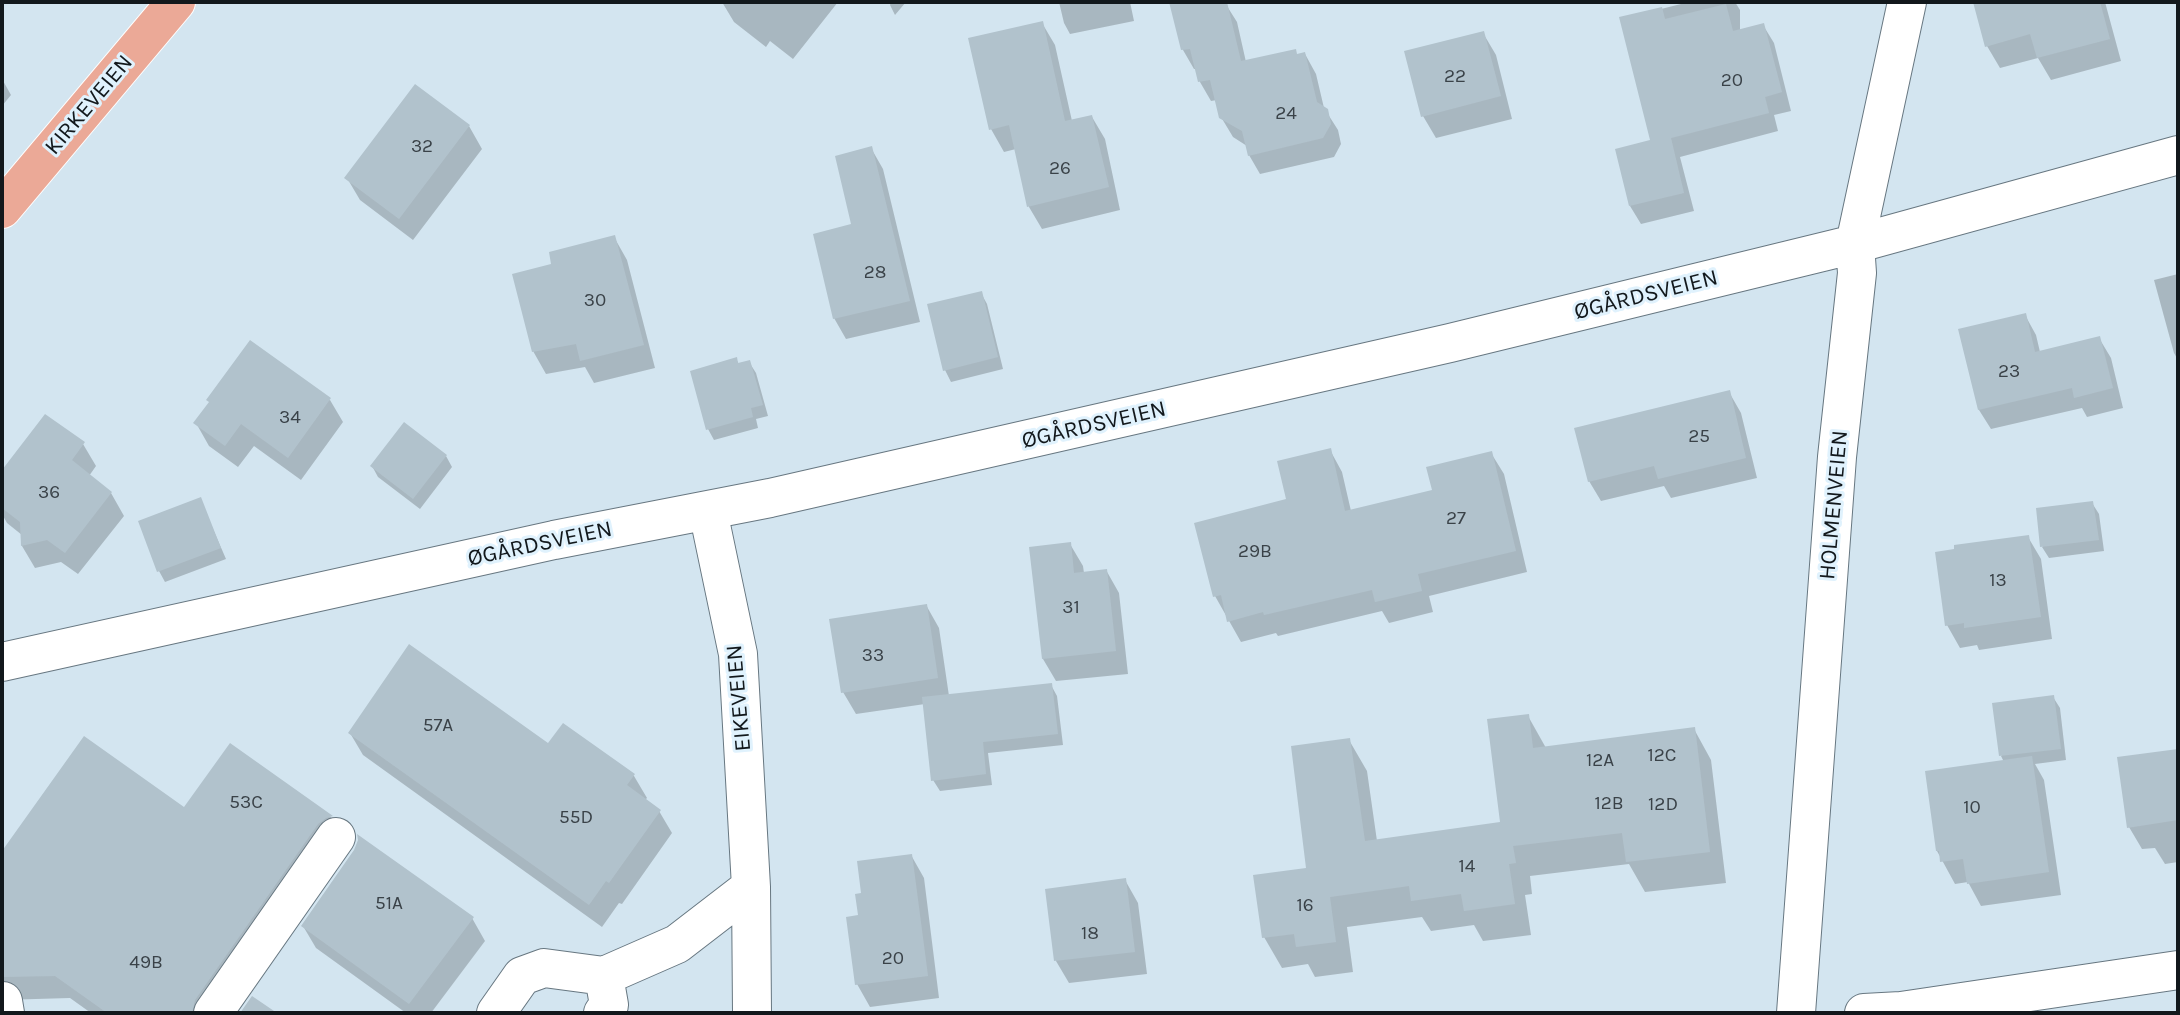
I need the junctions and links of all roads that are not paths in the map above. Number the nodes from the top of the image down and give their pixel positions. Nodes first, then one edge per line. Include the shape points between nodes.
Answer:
1 (176, 2) edge
2 (1907, 2) edge
3 (2178, 155) edge
4 (2, 209) edge
5 (1854, 244) junction
6 (708, 511) junction
7 (2, 662) edge
8 (336, 837) dead end
9 (751, 887) junction
10 (2178, 970) edge
11 (604, 995) edge
12 (213, 1013) edge
13 (496, 1013) edge
14 (752, 1013) edge
15 (1796, 1013) edge
16 (1864, 1013) edge

1 - 4 main road, KIRKEVEIEN
2 - 5 street, HOLMENVEIEN
3 - 5 street, ØGÅRDSVEIEN
5 - 6 street, ØGÅRDSVEIEN via 1411,352
5 - 15 street, HOLMENVEIEN via 1857,273 1837,457
6 - 7 street, ØGÅRDSVEIEN via 541,543
6 - 9 street, EIKEVEIEN via 738,654
8 - 12 street
9 - 11 street
9 - 14 street, EIKEVEIEN
10 - 16 street
11 - 13 street via 544,968 522,976

